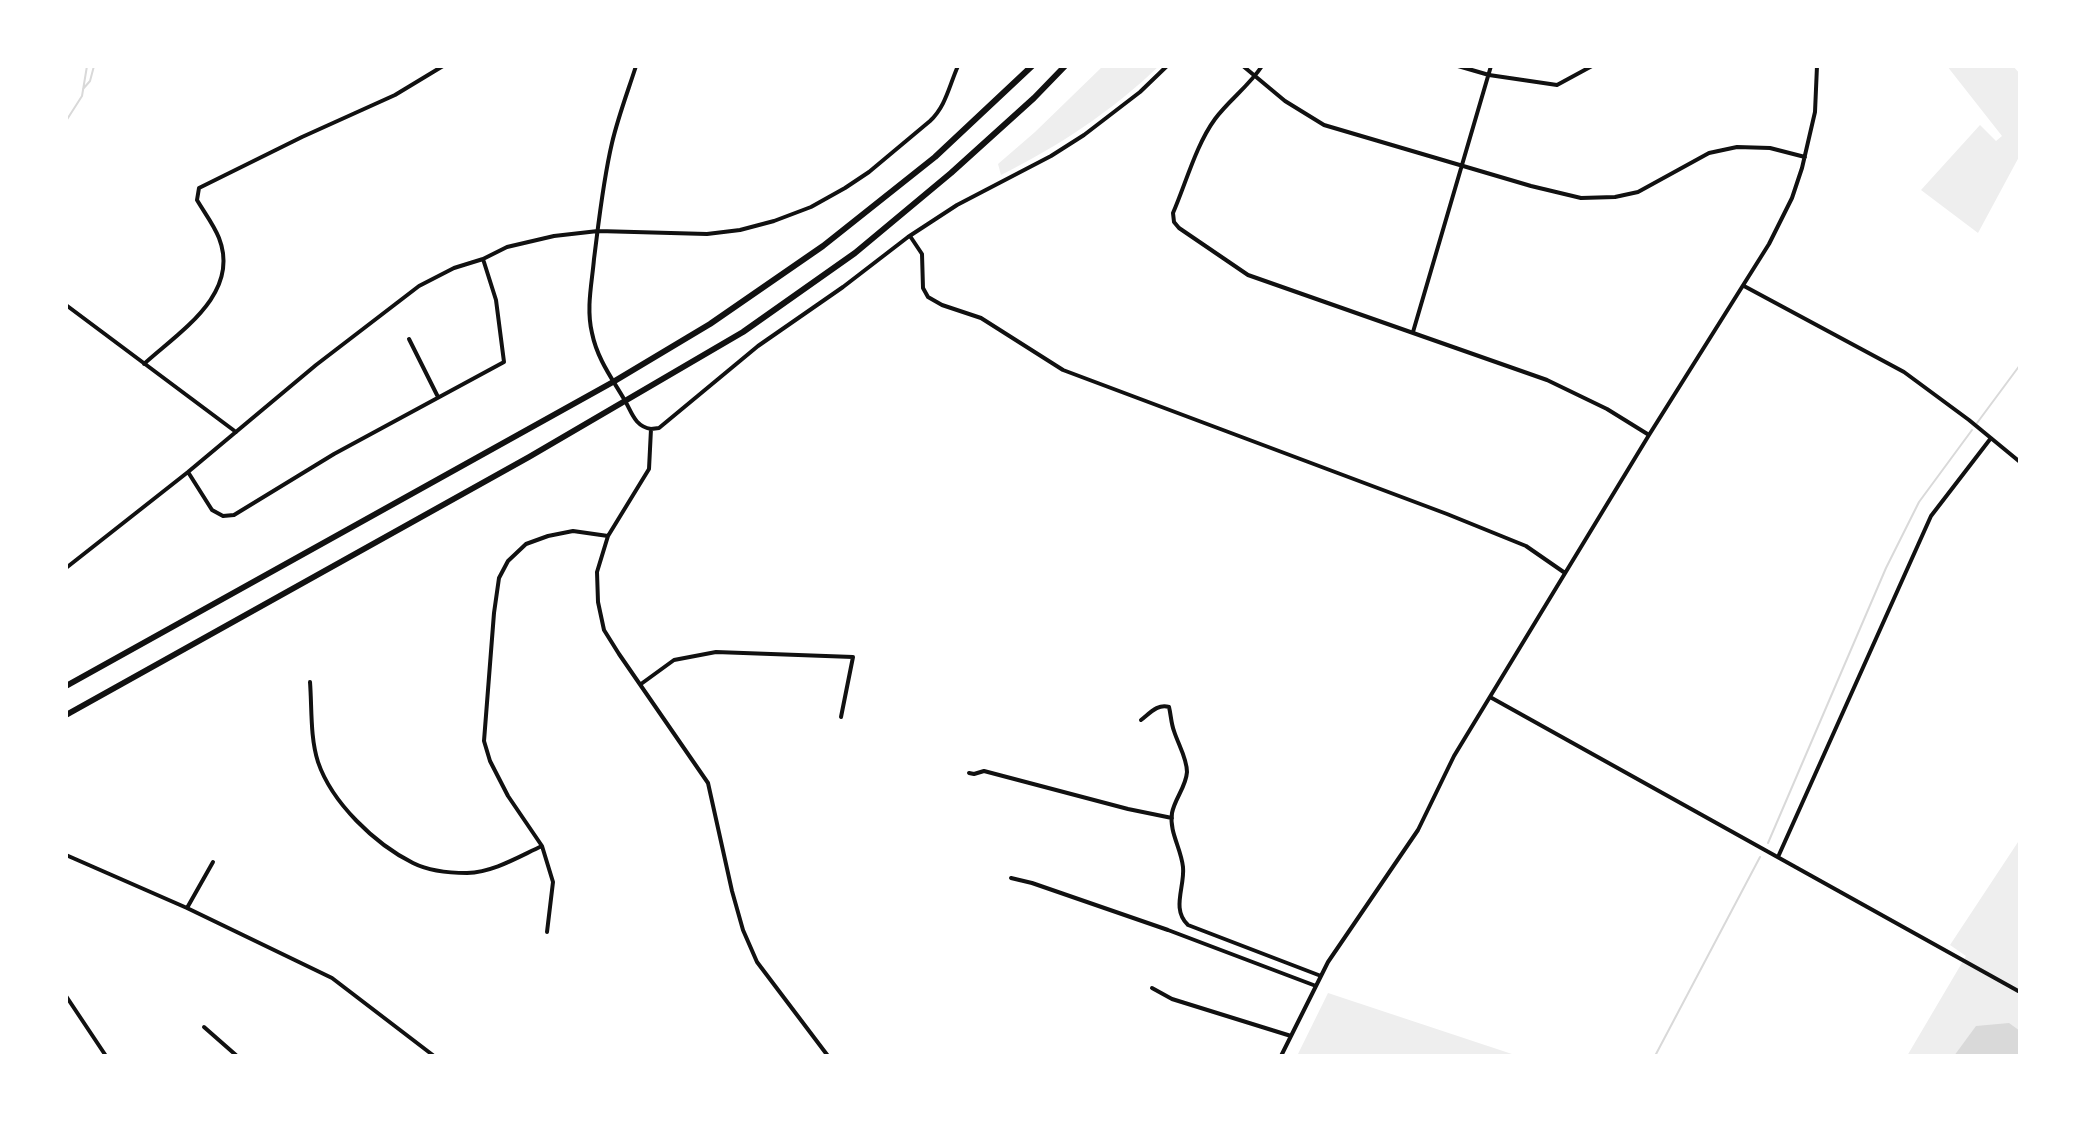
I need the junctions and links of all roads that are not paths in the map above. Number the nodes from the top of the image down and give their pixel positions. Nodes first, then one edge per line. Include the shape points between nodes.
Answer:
1 (443, 66) edge
2 (636, 66) edge
3 (958, 66) edge
4 (1032, 66) edge
5 (1065, 66) edge
6 (1167, 66) edge
7 (1243, 66) edge
8 (1262, 66) edge
9 (1458, 66) edge
10 (1491, 66) edge
11 (1592, 66) edge
12 (1817, 66) edge
13 (1489, 75) junction
14 (1255, 76) junction
15 (1805, 157) junction
16 (1462, 165) junction
17 (598, 231) junction
18 (910, 236) junction
19 (483, 259) junction
20 (1744, 286) junction
21 (66, 305) edge
22 (1413, 333) junction
23 (409, 339) dead end
24 (144, 364) junction
25 (613, 382) junction
26 (438, 397) junction
27 (626, 402) junction
28 (651, 429) junction
29 (236, 432) junction
30 (1649, 435) junction
31 (1991, 438) junction
32 (2020, 462) edge
33 (188, 472) junction
34 (608, 536) junction
35 (66, 568) edge
36 (1565, 573) junction
37 (310, 682) dead end
38 (641, 684) junction
39 (66, 686) edge
40 (1490, 697) junction
41 (66, 715) edge
42 (841, 717) dead end
43 (1141, 720) dead end
44 (969, 773) dead end
45 (1172, 818) junction
46 (542, 846) junction
47 (66, 855) edge
48 (1778, 857) junction
49 (213, 862) dead end
50 (1011, 878) dead end
51 (187, 908) junction
52 (1186, 923) junction
53 (547, 932) dead end
54 (1181, 934) junction
55 (1321, 976) junction
56 (1316, 986) junction
57 (1152, 988) dead end
58 (2020, 992) edge
59 (66, 996) edge
60 (204, 1027) dead end
61 (1291, 1036) junction
62 (824, 1055) edge
63 (106, 1056) edge
64 (237, 1056) edge
65 (434, 1056) edge
66 (1281, 1056) edge

1 - 24 street via 395,95 199,188 197,200 219,236 223,273 216,293 198,316
2 - 17 street via 612,139
3 - 17 street via 939,113 869,172 811,207 740,230 707,234
4 - 25 main road via 935,157 823,246 710,324
5 - 27 main road via 992,137 855,253 743,332
6 - 18 street via 1084,135
7 - 14 street
8 - 14 street
9 - 13 street
10 - 13 street
11 - 13 street via 1557,85
12 - 15 street via 1815,112
13 - 16 street
14 - 16 street via 1324,125
14 - 22 street via 1206,135 1173,213 1174,222 1248,275
15 - 16 street via 1754,146 1723,149 1638,192 1598,199
15 - 20 street via 1792,198
16 - 22 street
17 - 19 street via 530,240
17 - 25 street via 589,319
18 - 28 street
18 - 36 street via 922,254 928,297 981,318 1063,370 1526,546
19 - 26 street via 496,300 504,362
19 - 29 street via 419,286
20 - 30 street
20 - 31 street via 1904,372
21 - 24 street
22 - 30 street via 1547,380
23 - 26 street
24 - 29 street
25 - 27 street
25 - 39 main road
26 - 33 street via 234,515 212,510
27 - 28 street via 640,426
27 - 41 main road
28 - 34 street via 649,469
29 - 33 street
30 - 36 street
31 - 32 street
31 - 48 street via 1931,516
33 - 35 street
34 - 38 street via 597,572 604,630
34 - 46 street via 573,531 526,544 499,578 484,741 508,796
36 - 40 street
37 - 46 street via 317,758 325,779 351,817 390,848 439,871 469,873
38 - 42 street via 674,660 716,652 853,657
38 - 62 street via 708,783 732,891 757,962
40 - 48 street
40 - 55 street via 1418,830
43 - 45 street via 1164,705 1170,710 1187,770
44 - 45 street via 984,771
45 - 52 street via 1183,867 1179,909
46 - 53 street via 553,882
47 - 51 street
48 - 58 street
49 - 51 street
50 - 54 street
51 - 65 street via 332,978
52 - 54 street
52 - 55 street
54 - 56 street
55 - 56 street
56 - 61 street
57 - 61 street
59 - 63 street
60 - 64 street
61 - 66 street

